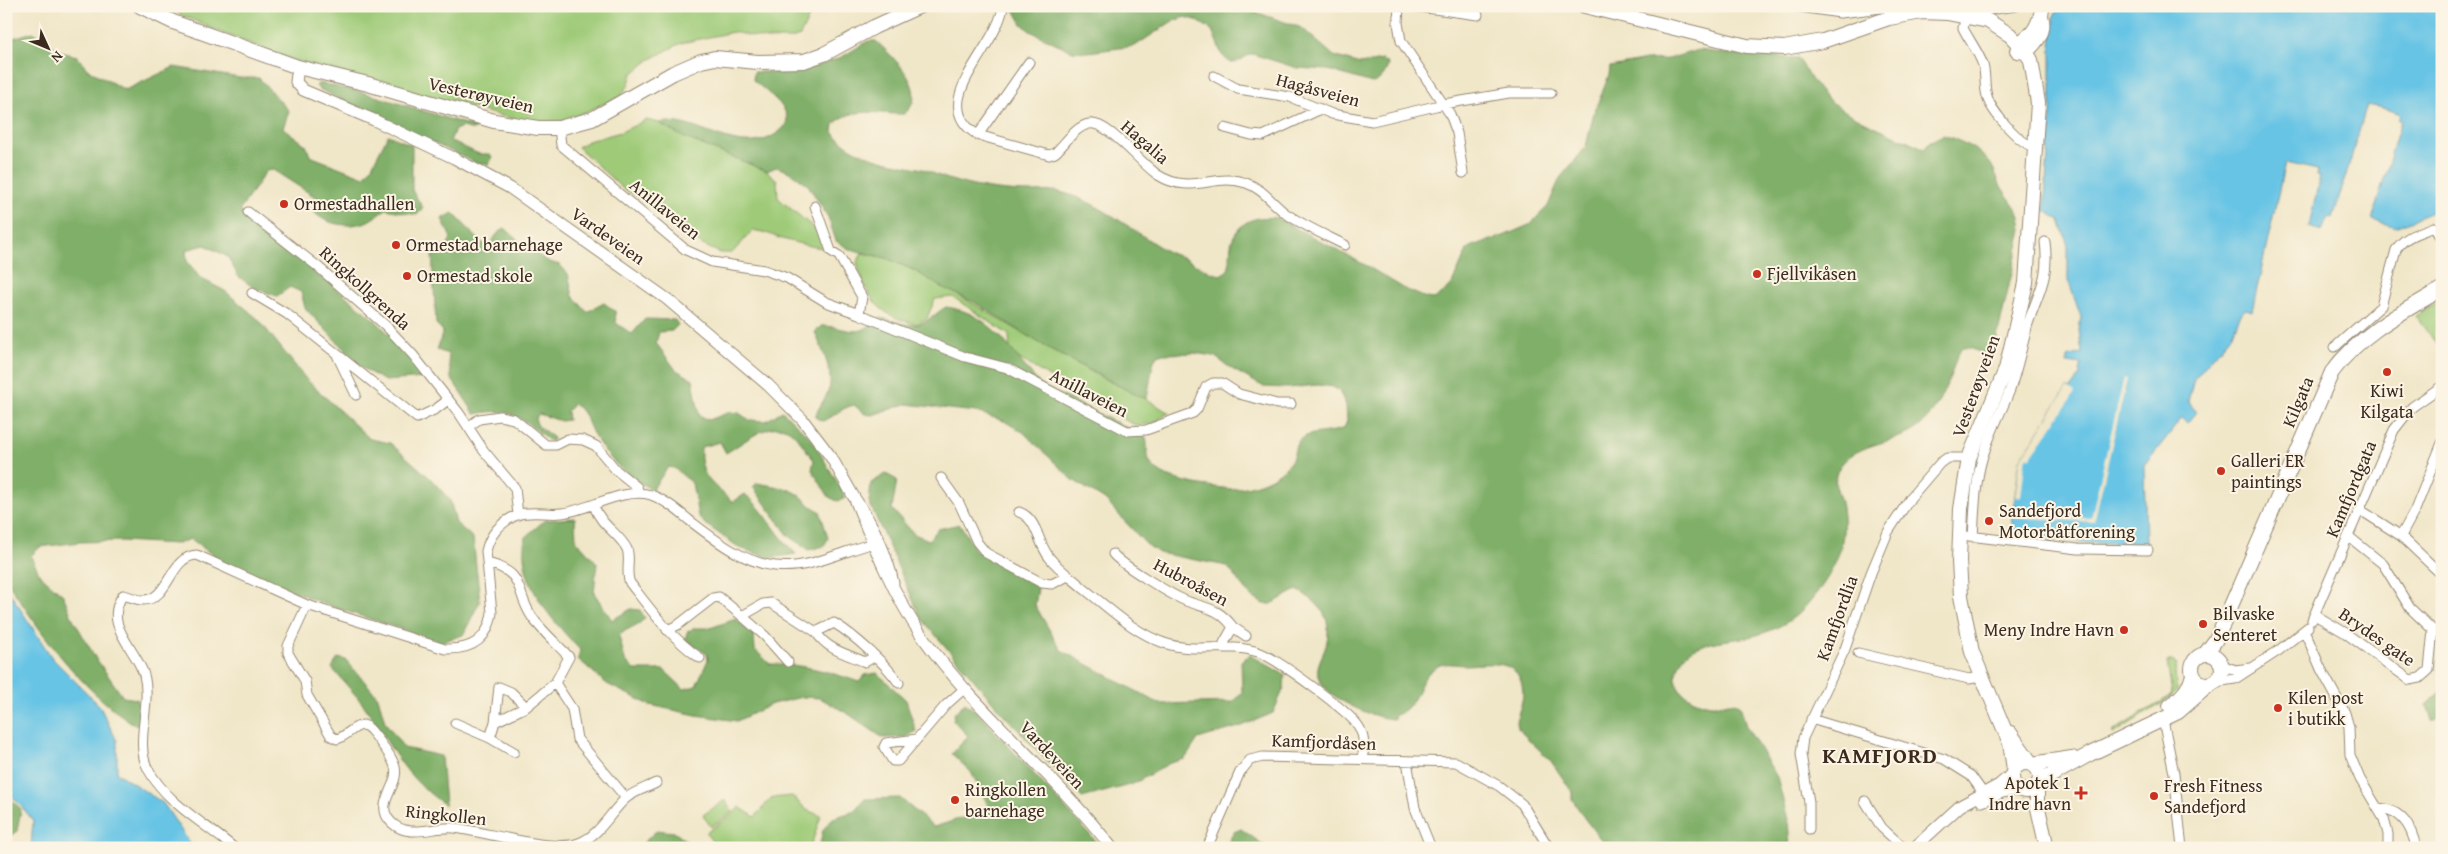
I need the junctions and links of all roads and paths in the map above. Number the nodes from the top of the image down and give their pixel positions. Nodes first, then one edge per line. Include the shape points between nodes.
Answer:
1 (140, 6) edge
2 (920, 6) edge
3 (1003, 6) edge
4 (1399, 6) edge
5 (1412, 6) edge
6 (1585, 6) edge
7 (1792, 6) edge
8 (1800, 6) edge
9 (1898, 6) edge
10 (2016, 6) edge
11 (1623, 11) edge
12 (1969, 11) edge
13 (2042, 11) edge
14 (1478, 15) dead end
15 (2021, 49) junction
16 (1029, 62) dead end
17 (298, 68) junction
18 (1214, 76) dead end
19 (1552, 93) dead end
20 (1444, 104) junction
21 (1321, 109) junction
22 (559, 128) junction
23 (1225, 128) dead end
24 (978, 135) junction
25 (2036, 147) junction
26 (1463, 173) dead end
27 (815, 206) dead end
28 (248, 212) dead end
29 (2434, 227) junction
30 (2442, 234) edge
31 (2442, 240) edge
32 (2045, 242) dead end
33 (1345, 245) dead end
34 (2442, 280) edge
35 (2442, 289) edge
36 (252, 293) dead end
37 (2408, 307) junction
38 (859, 314) junction
39 (2335, 347) dead end
40 (336, 354) junction
41 (2442, 386) edge
42 (356, 395) dead end
43 (448, 400) junction
44 (1292, 404) dead end
45 (468, 427) junction
46 (2442, 443) edge
47 (1970, 458) junction
48 (941, 478) dead end
49 (639, 493) junction
50 (594, 506) junction
51 (2360, 509) junction
52 (1018, 512) dead end
53 (518, 515) junction
54 (1966, 536) junction
55 (2348, 536) junction
56 (2401, 536) junction
57 (877, 543) junction
58 (2148, 550) dead end
59 (1113, 554) dead end
60 (488, 563) junction
61 (2442, 575) edge
62 (1068, 576) junction
63 (307, 605) junction
64 (742, 616) junction
65 (2310, 623) junction
66 (1233, 627) junction
67 (667, 630) junction
68 (816, 632) junction
69 (1246, 636) dead end
70 (1224, 648) junction
71 (1858, 653) dead end
72 (874, 657) junction
73 (700, 658) dead end
74 (2215, 659) junction
75 (788, 662) dead end
76 (2254, 668) junction
77 (2193, 675) junction
78 (1981, 677) junction
79 (899, 683) dead end
80 (2213, 683) junction
81 (555, 684) junction
82 (965, 688) junction
83 (526, 707) junction
84 (1999, 716) junction
85 (1811, 718) junction
86 (2163, 720) junction
87 (495, 722) junction
88 (455, 723) dead end
89 (2126, 736) junction
90 (490, 738) junction
91 (917, 739) dead end
92 (514, 752) dead end
93 (2090, 754) junction
94 (1361, 759) junction
95 (1406, 761) junction
96 (2031, 764) junction
97 (2013, 771) junction
98 (656, 783) dead end
99 (2038, 784) junction
100 (2021, 790) junction
101 (1985, 795) junction
102 (626, 798) junction
103 (1865, 801) dead end
104 (2378, 808) junction
105 (1809, 829) dead end
106 (2042, 831) junction
107 (234, 848) edge
108 (1112, 848) edge
109 (1207, 848) edge
110 (1431, 848) edge
111 (1549, 848) edge
112 (1904, 848) edge
113 (1914, 848) edge
114 (2047, 848) edge
115 (2182, 848) edge
116 (2388, 848) edge
117 (2416, 848) edge

1 - 17 main road, Vesterøyveien via 173,22
2 - 22 main road, Vesterøyveien via 830,52 804,61 758,62 715,58 701,61 673,73 607,111 576,125
3 - 24 street, Hagalia via 996,31 959,96 962,122
4 - 20 street via 1401,41
5 - 14 street
6 - 11 main road, Vesterøyveien
7 - 8 street
8 - 9 street via 1840,13
10 - 12 street
11 - 12 main road, Vesterøyveien via 1747,46 1784,48 1805,46 1906,14
12 - 15 main road, Vesterøyveien
12 - 25 street via 1963,28 1983,66 1987,98 2022,142
13 - 15 main road via 2041,34
15 - 25 main road, Vesterøyveien via 2034,76 2038,103
16 - 24 street
17 - 22 main road, Vesterøyveien via 368,84 494,121
17 - 57 street, Vardeveien via 296,82 303,90 374,120 510,188 666,299 768,385 802,420 831,457 873,524
18 - 21 street, Hagåsveien via 1238,89 1290,97
19 - 20 street, Hagåsveien via 1509,93
20 - 21 street, Hagåsveien via 1372,121
20 - 26 street via 1457,134
21 - 23 street via 1263,136
22 - 38 street, Anillaveien via 561,145 686,250 712,262 764,270 787,278 826,302
24 - 33 street, Hagalia via 1049,155 1083,126 1098,124 1165,180 1187,186 1226,180 1248,183 1294,219
25 - 47 main road, Vesterøyveien via 2028,265 2019,320 2006,369
27 - 38 street via 831,251 839,256 862,297
28 - 43 street, Ringkollgrenda via 386,326
29 - 30 street
29 - 31 street
29 - 39 street via 2400,244 2381,306
32 - 54 street via 2043,286 2010,390 1980,466
34 - 37 main road, Kilgata
35 - 37 main road, Kilgata
36 - 40 street via 287,314
37 - 74 main road, Kilgata via 2357,344 2332,372 2215,641
38 - 44 street, Anillaveien via 965,357 1006,368 1127,432 1146,430 1193,413 1206,387 1213,382 1222,383 1239,394 1277,404
40 - 42 street
40 - 43 street via 417,418
41 - 51 street, Kamfjordgata via 2412,407 2394,430
43 - 45 street, Ringkollgrenda
45 - 49 street via 479,419 500,416 514,419 546,444 556,445 568,439 583,440 596,446
45 - 53 street, Ringkollgrenda via 515,488
46 - 56 street
47 - 54 main road, Vesterøyveien via 1961,509
47 - 85 street, Kamfjordlia via 1947,458 1940,463 1911,497 1888,532 1870,573 1845,648
48 - 62 street via 959,503 977,542 986,553 1042,583 1052,584
49 - 50 street
49 - 57 street via 672,506 741,556 775,566 802,566
50 - 53 street via 560,514
50 - 67 street via 599,519 626,546 626,574 630,583
51 - 55 street, Kamfjordgata
51 - 56 street
52 - 62 street via 1031,519 1049,558
53 - 60 street via 492,535 486,551
54 - 58 street via 2078,549
54 - 78 main road, Vesterøyveien via 1962,604 1968,638
55 - 65 street, Kamfjordgata
55 - 65 street, Brydes gate via 2383,564 2410,608 2431,626 2429,670 2420,678 2410,680 2344,632
56 - 61 street
57 - 82 street, Vardeveien via 901,603 922,637
59 - 66 street, Hubroåsen via 1172,594 1216,610
60 - 63 street via 491,621 481,639 460,649 445,649
60 - 81 street via 513,574 533,618 569,657
62 - 70 street via 1142,634 1184,648
63 - 102 street, Ringkollen via 288,646 288,654 305,680 307,695 331,736 337,739 364,725 389,755 395,775 384,807 386,816 398,828 409,831 453,828 538,843 577,844 604,824
63 - 107 street via 197,555 174,568 166,584 149,599 141,601 123,595 119,600 120,635 143,672 146,684 144,757 157,781 186,812
64 - 67 street via 720,597 713,598
64 - 68 street via 771,603
64 - 75 street
65 - 76 street
65 - 104 street via 2321,669 2345,713 2350,755
66 - 69 street
66 - 70 street, Hubroåsen
67 - 73 street
68 - 72 street via 822,643 829,647 865,662
68 - 72 street via 834,623 849,632
70 - 94 street via 1268,656 1348,714 1362,732 1364,748
71 - 78 street via 1968,678
72 - 79 street
74 - 76 street via 2235,670
74 - 77 main road via 2194,662
74 - 80 main road via 2222,673
76 - 80 street via 2235,679
77 - 80 main road via 2199,682
77 - 89 main road via 2191,684 2176,702
78 - 84 main road, Vesterøyveien
80 - 86 main road
81 - 83 street
81 - 102 street via 572,709 576,739
82 - 91 street
82 - 108 street, Vardeveien
83 - 87 street
83 - 87 street via 511,692 500,687
84 - 96 main road, Vesterøyveien
84 - 97 main road, Vesterøyveien via 2010,743
85 - 101 street via 1944,759 1971,776
85 - 105 street, Kamfjordlia via 1801,754 1809,802
86 - 89 main road
86 - 115 street via 2174,773
87 - 90 street
88 - 90 street
89 - 93 main road
90 - 92 street
93 - 96 main road
93 - 99 main road
94 - 95 street, Kamfjordåsen
94 - 109 street, Kamfjordåsen via 1264,756 1250,760 1240,772
95 - 110 street via 1415,808
95 - 111 street, Kamfjordåsen via 1446,760 1477,772 1522,804
96 - 97 main road via 2022,763
96 - 99 main road via 2039,771
97 - 100 main road via 2014,783
97 - 101 street
98 - 102 street, Ringkollen
99 - 100 main road via 2030,790
99 - 106 main road via 2037,804
100 - 101 street
100 - 106 main road
101 - 113 street via 1938,825
103 - 112 street via 1882,828
104 - 116 street via 2388,834
104 - 117 street via 2391,810 2406,822
106 - 114 main road

